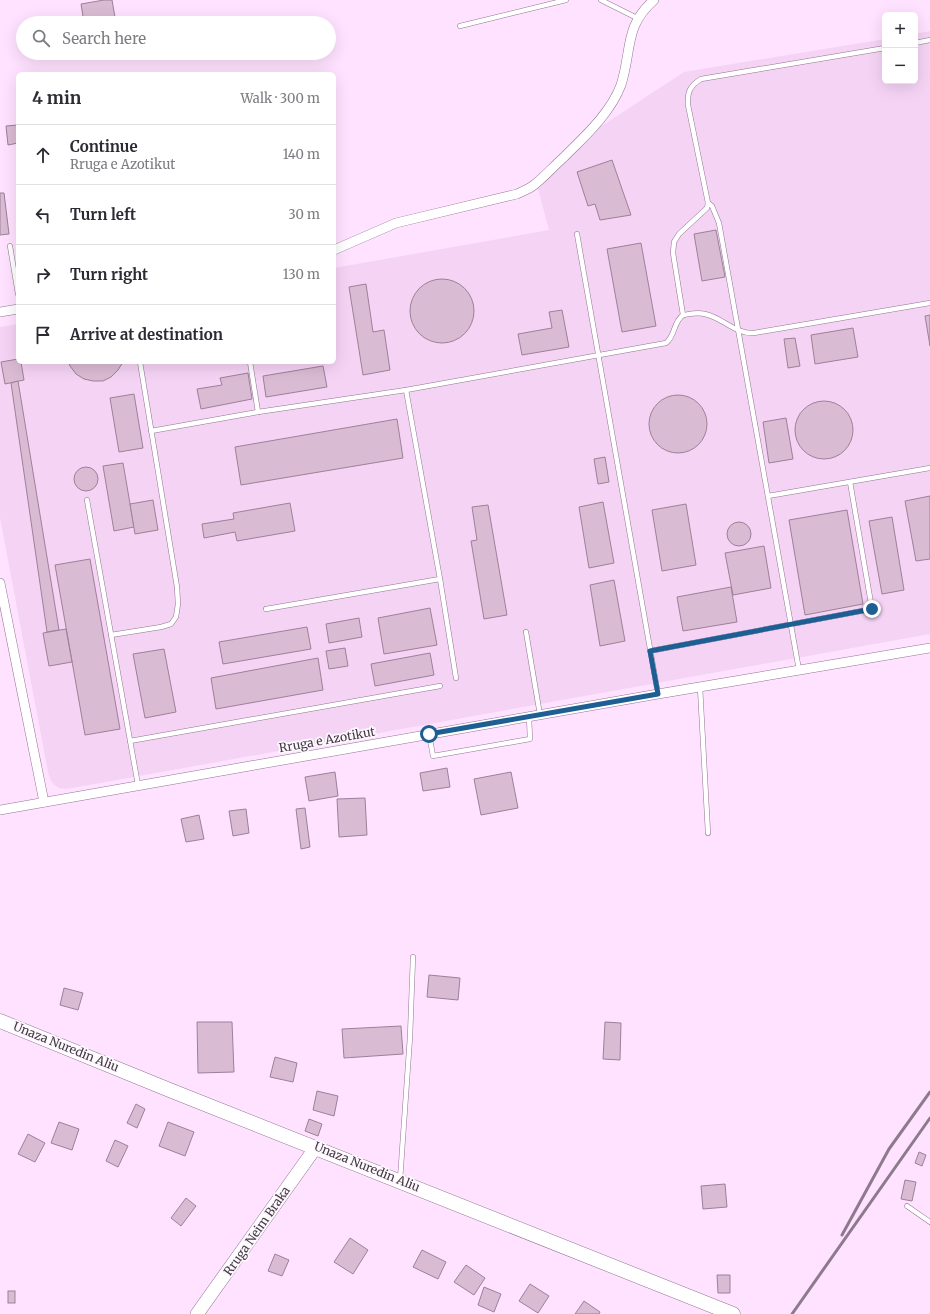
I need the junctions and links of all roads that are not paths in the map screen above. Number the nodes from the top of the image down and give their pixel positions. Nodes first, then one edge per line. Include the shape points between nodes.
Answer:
1 (566, 0) edge
2 (601, 0) edge
3 (654, 0) edge
4 (637, 18) junction
5 (460, 26) dead end
6 (930, 40) edge
7 (918, 42) edge
8 (882, 49) edge
9 (708, 203) junction
10 (577, 234) dead end
11 (10, 246) dead end
12 (336, 249) edge
13 (16, 282) edge
14 (930, 303) edge
15 (16, 309) edge
16 (0, 312) edge
17 (683, 315) junction
18 (739, 331) junction
19 (599, 355) junction
20 (140, 364) edge
21 (250, 364) edge
22 (406, 390) junction
23 (258, 412) junction
24 (152, 431) junction
25 (930, 468) edge
26 (850, 482) junction
27 (768, 496) junction
28 (87, 500) dead end
29 (440, 579) junction
30 (0, 583) edge
31 (266, 609) dead end
32 (791, 625) junction
33 (526, 632) dead end
34 (111, 635) junction
35 (930, 648) edge
36 (650, 651) junction
37 (799, 670) junction
38 (456, 678) dead end
39 (440, 686) dead end
40 (700, 687) junction
41 (658, 694) junction
42 (540, 715) junction
43 (529, 717) junction
44 (429, 734) junction
45 (130, 741) junction
46 (138, 785) junction
47 (44, 802) junction
48 (0, 810) edge
49 (708, 833) dead end
50 (413, 956) dead end
51 (0, 1020) edge
52 (316, 1147) junction
53 (400, 1180) junction
54 (907, 1206) dead end
55 (930, 1222) edge
56 (197, 1314) edge
57 (734, 1314) edge

1 - 5 lane
2 - 4 lane
3 - 4 street
4 - 12 street via 620,85 613,102 593,128 533,186 518,194 396,223
6 - 7 lane
8 - 9 lane via 701,79 693,84 687,96 688,104
9 - 17 lane via 708,208 679,234 674,242 673,253
9 - 18 lane via 712,206 719,223
10 - 19 lane
11 - 13 lane
14 - 18 lane via 754,333
15 - 16 street
17 - 18 lane via 704,314
17 - 19 lane via 677,320 673,334 666,342
18 - 27 lane
19 - 22 lane
19 - 36 lane
20 - 24 lane
21 - 23 lane
22 - 23 lane
22 - 29 lane
23 - 24 lane
24 - 34 lane via 177,587 176,617 171,624 161,627
25 - 26 lane
26 - 27 lane
26 - 32 lane via 872,609
27 - 32 lane
28 - 34 lane
29 - 31 lane
29 - 38 lane
30 - 47 street
32 - 36 lane
32 - 37 lane
33 - 42 lane
34 - 45 lane
35 - 37 street, Rruga e Azotikut
36 - 41 lane
37 - 40 street, Rruga e Azotikut
39 - 45 lane
40 - 41 street, Rruga e Azotikut
40 - 49 lane
41 - 42 street, Rruga e Azotikut
42 - 43 street, Rruga e Azotikut
43 - 44 street, Rruga e Azotikut
43 - 44 lane via 530,739 433,756
44 - 46 street, Rruga e Azotikut
45 - 46 lane
46 - 47 street, Rruga e Azotikut
47 - 48 street, Rruga e Azotikut
50 - 53 lane
51 - 52 main road, Unaza Nuredin Aliu
52 - 53 main road, Unaza Nuredin Aliu
52 - 56 street, Rruga Neim Braka
53 - 57 main road, Unaza Nuredin Aliu
54 - 55 lane

